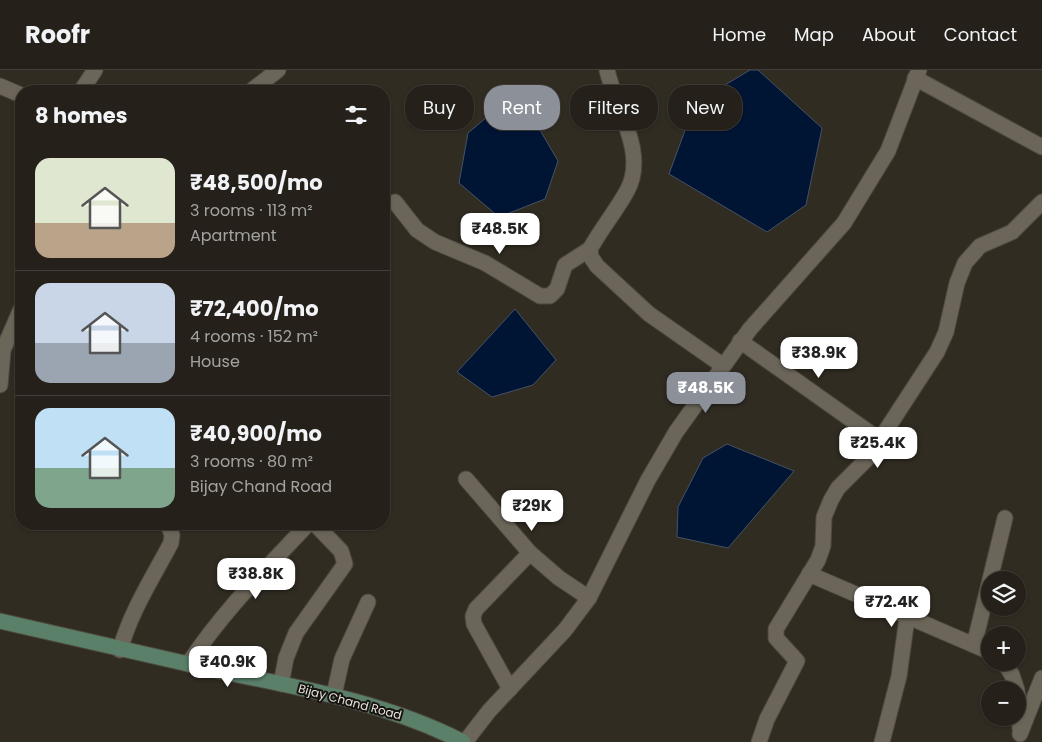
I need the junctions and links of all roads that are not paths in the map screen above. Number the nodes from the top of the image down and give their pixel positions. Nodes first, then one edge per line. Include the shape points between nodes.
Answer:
1 (96, 70) edge
2 (278, 70) edge
3 (607, 70) edge
4 (917, 74) edge
5 (85, 85) edge
6 (259, 85) edge
7 (0, 86) edge
8 (15, 92) edge
9 (1042, 147) edge
10 (395, 202) dead end
11 (1042, 202) edge
12 (590, 249) junction
13 (15, 323) edge
14 (740, 341) junction
15 (722, 365) junction
16 (0, 385) edge
17 (880, 440) junction
18 (466, 479) dead end
19 (1005, 518) dead end
20 (170, 530) edge
21 (302, 530) edge
22 (321, 530) edge
23 (530, 553) junction
24 (809, 574) junction
25 (589, 598) junction
26 (368, 602) dead end
27 (907, 618) junction
28 (0, 621) edge
29 (974, 645) junction
30 (981, 648) edge
31 (120, 650) junction
32 (188, 664) junction
33 (1042, 678) edge
34 (281, 684) junction
35 (510, 689) junction
36 (334, 695) junction
37 (1020, 738) edge
38 (464, 742) edge
39 (759, 742) edge
40 (882, 742) edge

1 - 5 street
2 - 6 street
3 - 12 street via 634,154 633,174 628,190
4 - 9 street
4 - 14 street via 888,151 849,216
7 - 8 street
10 - 12 street via 417,230 435,242 485,264 540,296 550,296 557,289 565,264
11 - 17 street via 1012,232 980,246 965,264 957,283 946,332 937,352
12 - 15 street via 597,266 649,314
13 - 16 street via 3,350
14 - 15 street
14 - 17 street
15 - 25 street via 648,480
17 - 24 street via 831,500 824,517 823,546
18 - 23 street
19 - 29 street
20 - 31 street via 171,543 137,603
21 - 32 street via 239,595
22 - 34 street via 341,552 344,564 296,633 286,658
23 - 25 street
23 - 35 street via 473,616 474,624
24 - 27 street
24 - 39 street via 776,629 776,638 797,661 767,719
25 - 35 street via 566,630
26 - 36 street via 342,659
27 - 29 street
27 - 40 street via 898,683
28 - 31 main road, Bijay Chand Road
29 - 30 street
31 - 32 main road, Bijay Chand Road
32 - 34 main road, Bijay Chand Road
33 - 37 street
34 - 36 main road, Bijay Chand Road
35 - 38 street
36 - 38 main road, Bijay Chand Road via 423,723

